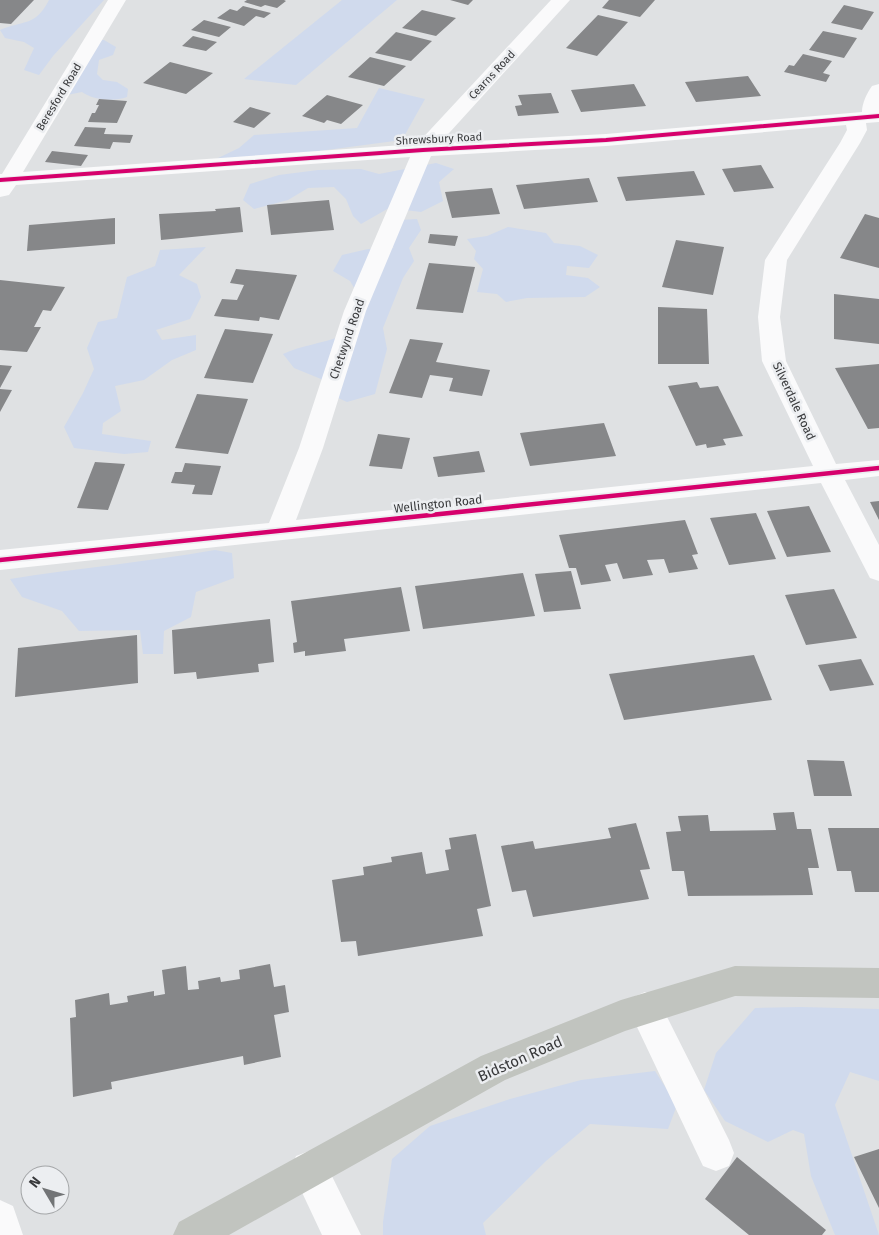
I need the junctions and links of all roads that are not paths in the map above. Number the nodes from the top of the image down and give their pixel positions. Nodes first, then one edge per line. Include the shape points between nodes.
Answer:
1 (117, 0) edge
2 (561, 0) edge
3 (879, 90) edge
4 (869, 117) edge
5 (423, 150) junction
6 (3, 184) edge
7 (879, 468) edge
8 (828, 473) junction
9 (279, 531) junction
10 (0, 560) edge
11 (879, 571) edge
12 (879, 983) edge
13 (645, 1008) junction
14 (716, 1153) dead end
15 (309, 1169) junction
16 (0, 1219) edge
17 (4, 1235) edge
18 (192, 1235) edge
19 (342, 1235) edge

1 - 6 street, Beresford Road
2 - 5 street, Cearns Road
3 - 4 street, Silverdale Road
4 - 5 street, Shrewsbury Road via 606,140
4 - 8 street, Silverdale Road via 857,130 776,260 772,281 769,317 774,361
5 - 6 street, Shrewsbury Road
5 - 9 street, Chetwynd Road via 355,311 311,448
7 - 8 street, Wellington Road
8 - 9 street, Wellington Road
8 - 11 street, Silverdale Road
9 - 10 street, Wellington Road
12 - 13 main road, Bidston Road via 735,981
13 - 14 street
13 - 15 main road, Bidston Road via 494,1068
15 - 18 main road, Bidston Road
15 - 19 street
16 - 17 street

